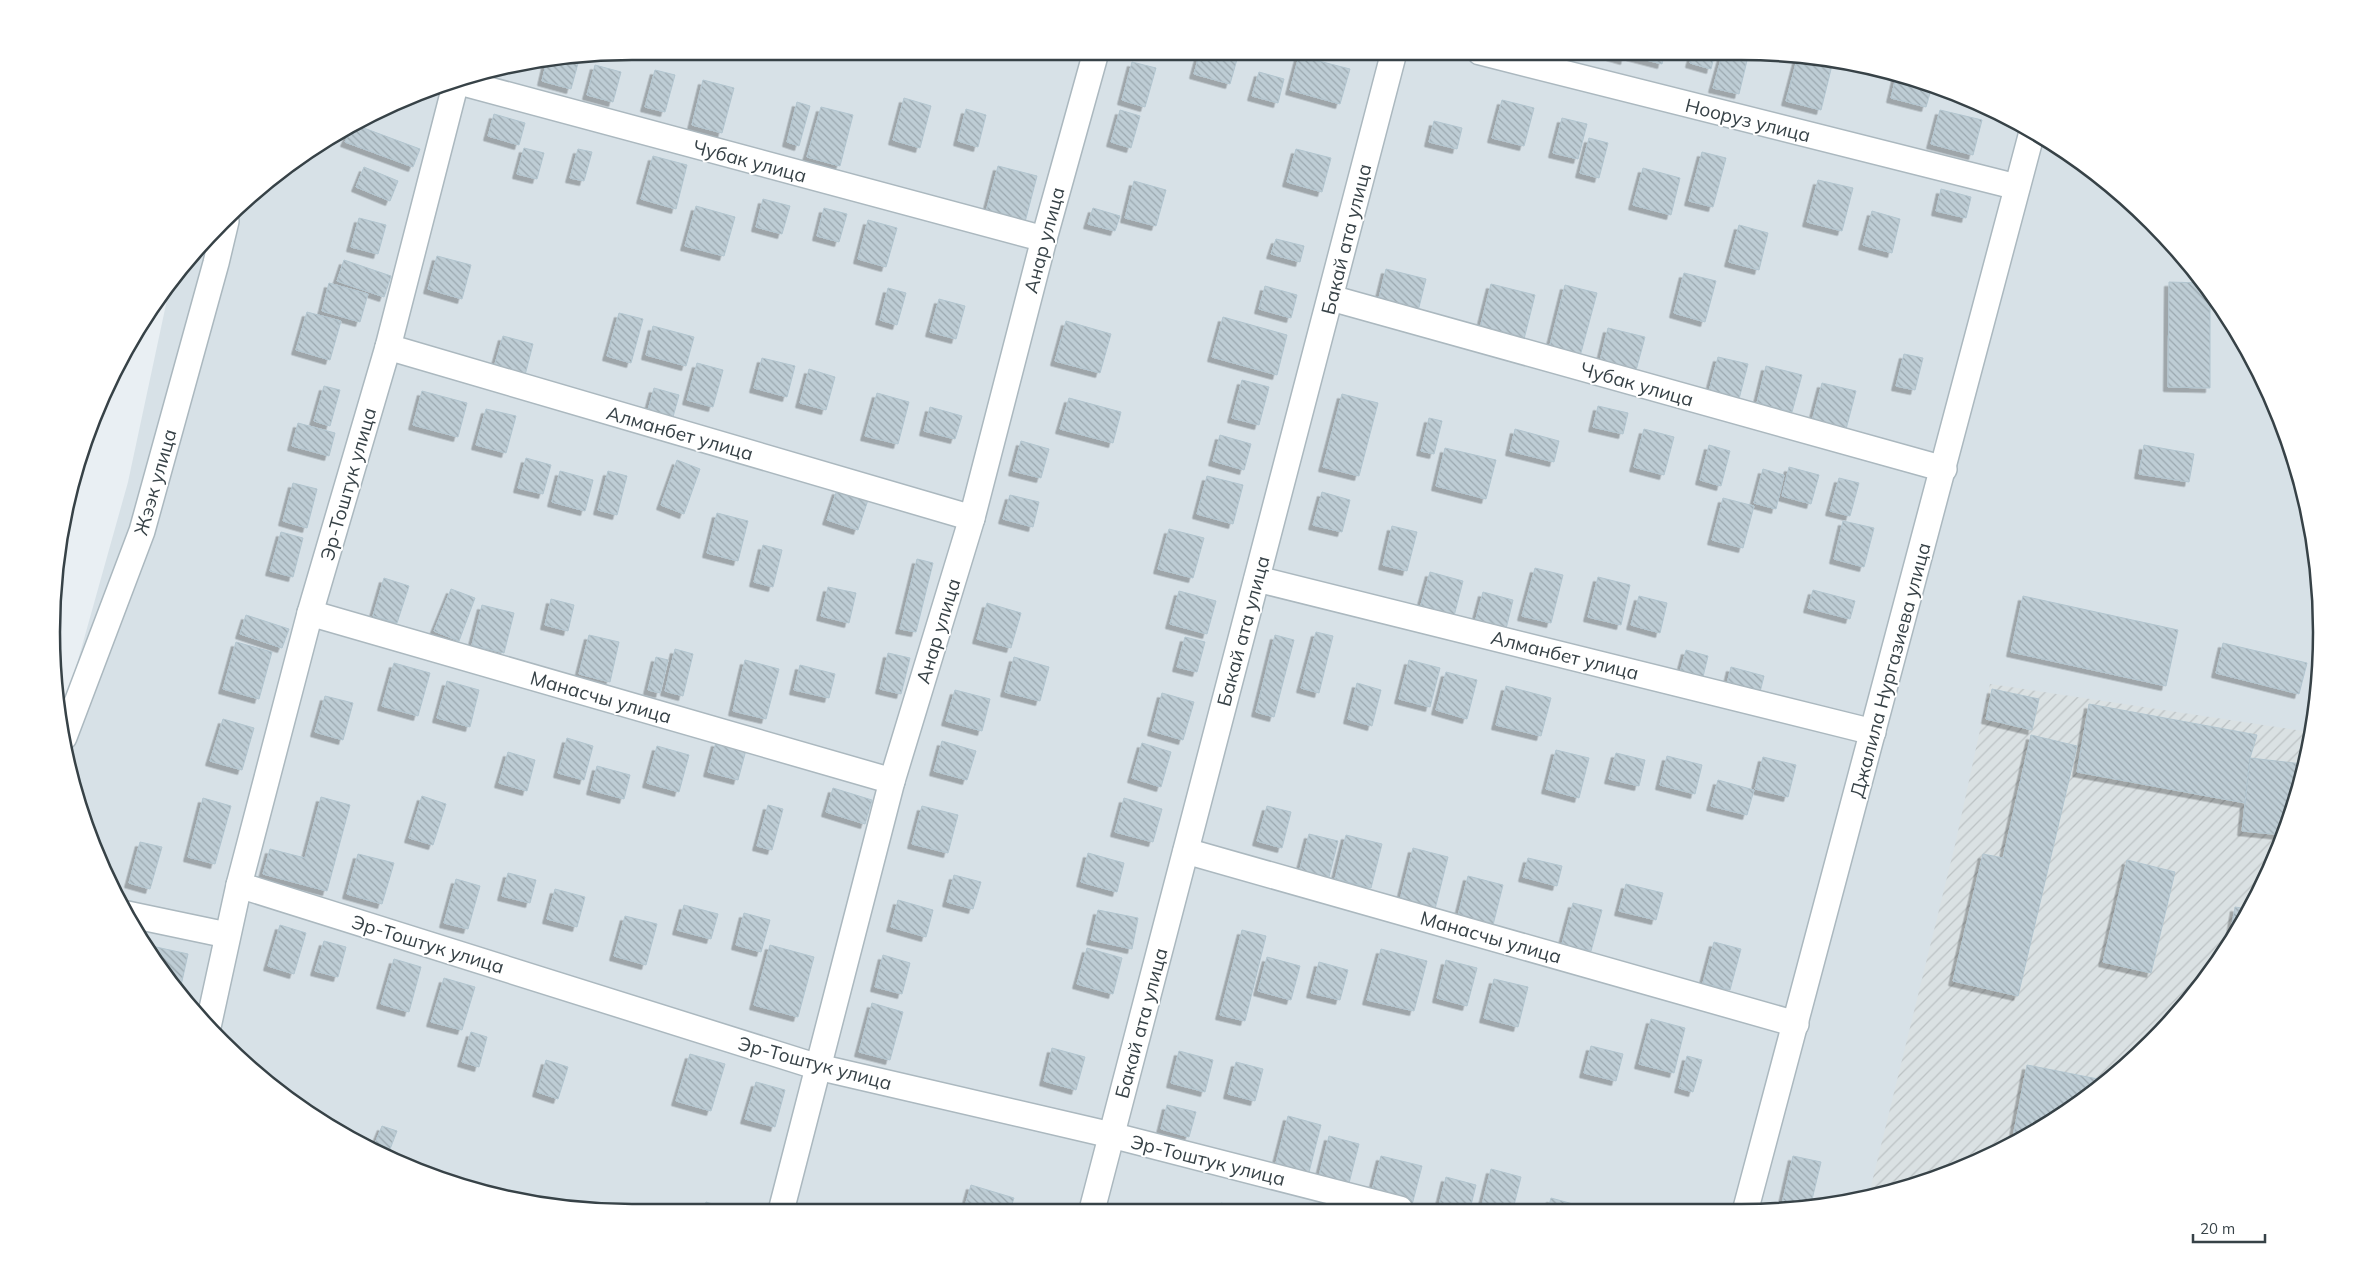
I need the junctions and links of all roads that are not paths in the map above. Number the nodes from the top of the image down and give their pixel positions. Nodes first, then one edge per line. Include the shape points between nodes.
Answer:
1 (1094, 60) edge
2 (1392, 60) edge
3 (1512, 60) edge
4 (466, 84) edge
5 (452, 89) edge
6 (2030, 139) edge
7 (2017, 188) junction
8 (223, 233) edge
9 (1044, 239) junction
10 (1331, 298) junction
11 (388, 347) junction
12 (1944, 469) junction
13 (972, 518) junction
14 (1257, 579) junction
15 (310, 613) junction
16 (68, 726) edge
17 (1873, 732) junction
18 (892, 781) junction
19 (1186, 851) junction
20 (239, 885) junction
21 (136, 916) edge
22 (227, 935) junction
23 (210, 1017) edge
24 (1796, 1024) junction
25 (818, 1067) junction
26 (1111, 1135) junction
27 (783, 1204) edge
28 (1094, 1204) edge
29 (1380, 1204) edge
30 (1747, 1204) edge

1 - 9 street, Анар улица
2 - 10 street, Бакай ата улица
3 - 7 street, Нооруз улица
4 - 9 street, Чубак улица
5 - 11 street, Эр-Тоштук улица
6 - 7 street, Джалила Нургазиева улица
7 - 12 street, Джалила Нургазиева улица
8 - 16 street, Жээк улица via 142,531
9 - 13 street, Анар улица
10 - 12 street, Чубак улица
10 - 14 street, Бакай ата улица
11 - 13 street, Алманбет улица
11 - 15 street, Эр-Тоштук улица
12 - 17 street, Джалила Нургазиева улица
13 - 18 street, Анар улица
14 - 17 street, Алманбет улица
14 - 19 street, Бакай ата улица
15 - 18 street, Манасчы улица
15 - 20 street, Эр-Тоштук улица
17 - 24 street, Джалила Нургазиева улица
18 - 25 street, Анар улица
19 - 24 street, Манасчы улица
19 - 26 street, Бакай ата улица
20 - 22 street, Эр-Тоштук улица
20 - 25 street, Эр-Тоштук улица
21 - 22 street
22 - 23 street, Эр-Тоштук улица
24 - 30 street, Джалила Нургазиева улица
25 - 26 street, Эр-Тоштук улица
25 - 27 street, Анар улица
26 - 28 street, Бакай ата улица
26 - 29 street, Эр-Тоштук улица

